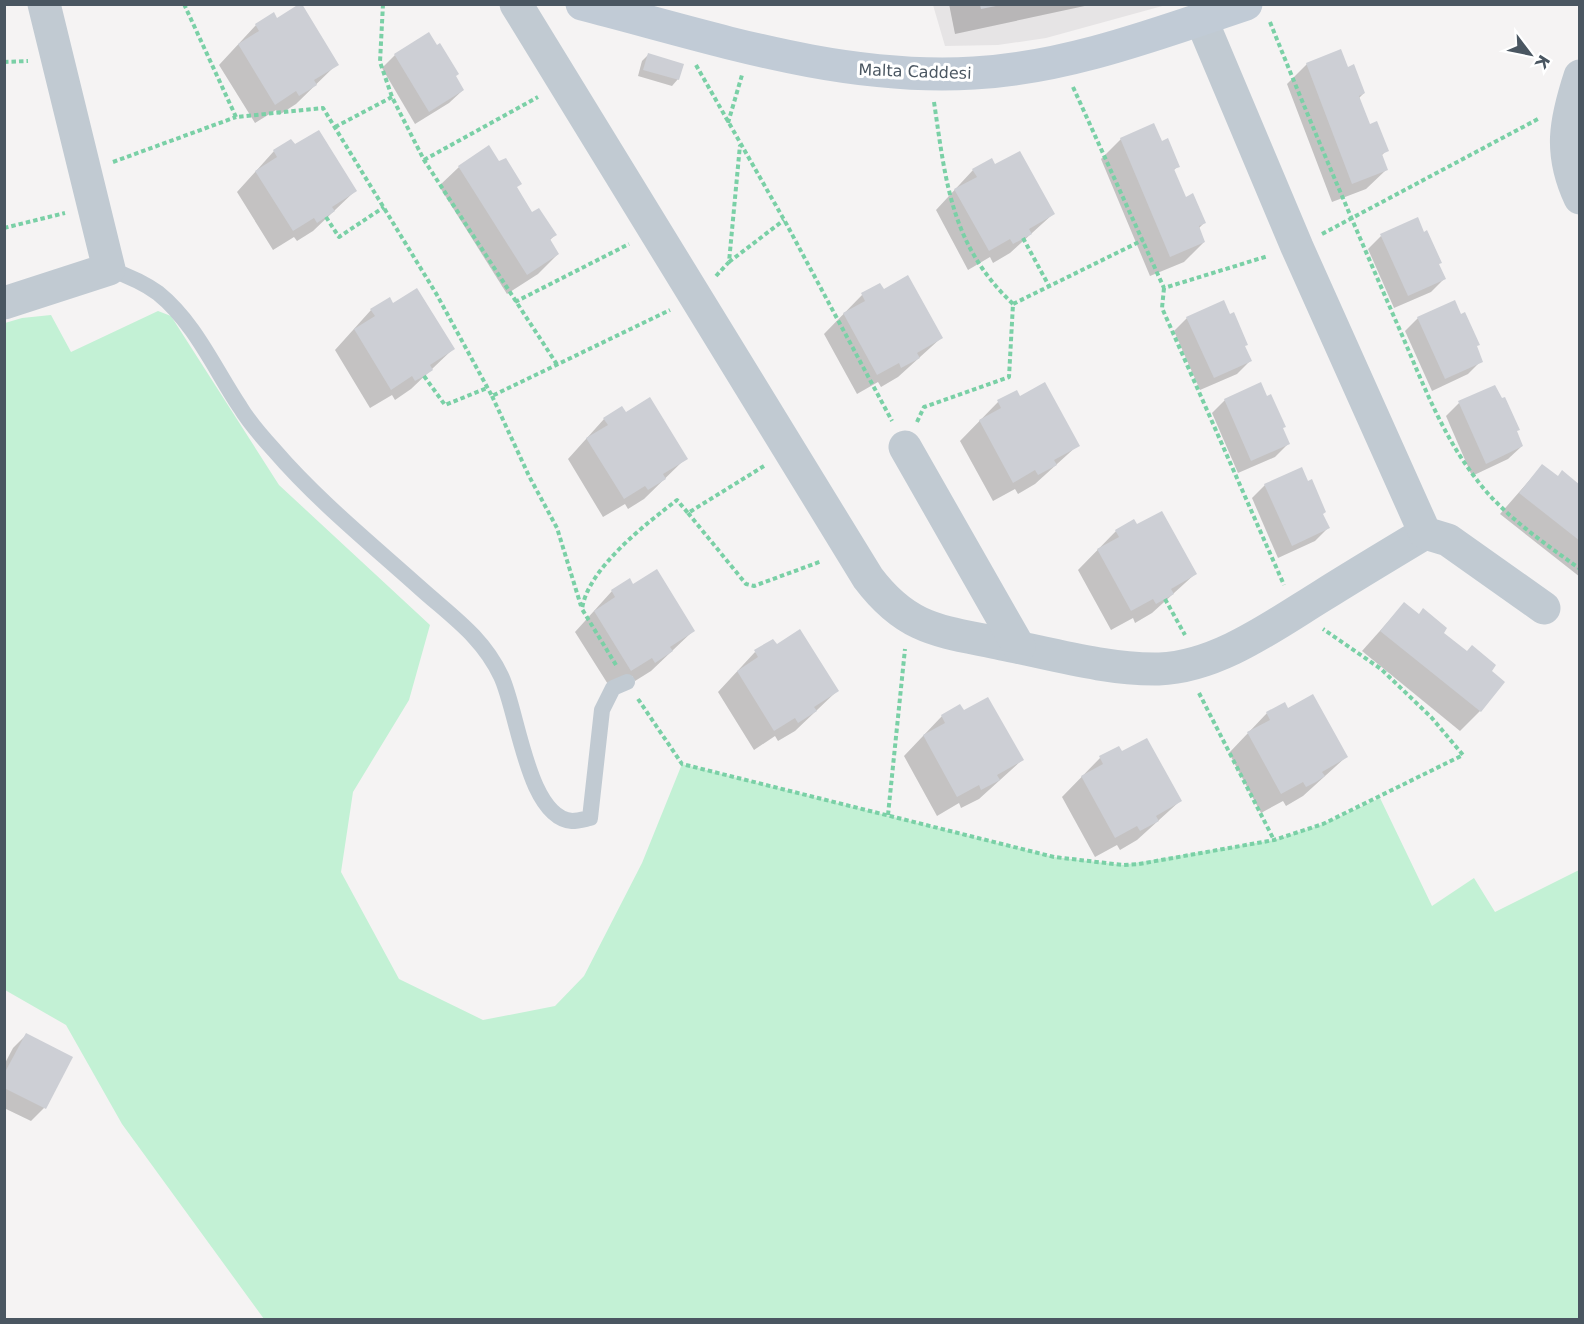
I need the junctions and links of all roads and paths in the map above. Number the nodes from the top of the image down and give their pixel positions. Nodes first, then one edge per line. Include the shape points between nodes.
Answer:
1 (44, 4) edge
2 (184, 4) edge
3 (383, 4) edge
4 (516, 4) edge
5 (582, 4) edge
6 (1256, 9) edge
7 (1201, 19) junction
8 (681, 32) junction
9 (750, 49) junction
10 (1060, 59) junction
11 (930, 74) junction
12 (565, 82) junction
13 (1576, 88) edge
14 (392, 97) junction
15 (236, 117) junction
16 (727, 123) junction
17 (335, 127) junction
18 (740, 145) junction
19 (424, 160) junction
20 (85, 172) junction
21 (1580, 198) edge
22 (93, 206) junction
23 (384, 207) junction
24 (326, 217) dead end
25 (1351, 219) junction
26 (784, 220) junction
27 (4, 228) edge
28 (656, 230) junction
29 (1023, 238) dead end
30 (1143, 240) junction
31 (1297, 247) junction
32 (729, 262) junction
33 (109, 269) junction
34 (1049, 286) junction
35 (1164, 288) junction
36 (697, 297) junction
37 (515, 302) junction
38 (4, 303) edge
39 (1013, 304) junction
40 (558, 366) junction
41 (424, 376) dead end
42 (487, 388) junction
43 (492, 396) junction
44 (905, 447) junction
45 (790, 450) junction
46 (688, 513) junction
47 (1425, 532) junction
48 (851, 551) junction
49 (1580, 569) edge
50 (1165, 599) dead end
51 (1544, 608) dead end
52 (582, 609) junction
53 (1296, 611) junction
54 (908, 619) junction
55 (1019, 647) junction
56 (1192, 663) junction
57 (627, 682) junction
58 (888, 815) junction
59 (1274, 840) junction

1 - 20 street
2 - 15 path
3 - 14 path via 380,62
4 - 12 street
5 - 8 main road, Malta Caddesi
6 - 7 main road, Malta Caddesi
6 - 25 path
7 - 10 main road, Malta Caddesi
7 - 31 street
8 - 9 main road, Malta Caddesi
8 - 16 path
9 - 11 main road, Malta Caddesi via 828,65
9 - 16 path
10 - 11 main road, Malta Caddesi via 975,74
10 - 30 path
11 - 39 path via 956,219 976,263
12 - 19 path
12 - 28 street
13 - 21 street via 1565,149 1567,166
13 - 25 path
14 - 17 path
14 - 19 path
15 - 17 path via 323,108
15 - 20 path
16 - 18 path
17 - 23 path
18 - 26 path
18 - 32 path
19 - 37 path
20 - 22 street
22 - 27 path
22 - 33 street
23 - 24 path via 339,237
23 - 42 path
25 - 31 path
25 - 49 path via 1435,408 1465,463 1511,517
26 - 32 path
26 - 44 path
28 - 36 street
28 - 37 path
29 - 34 path
30 - 34 path
30 - 35 path
31 - 35 path
31 - 47 street
32 - 36 path
33 - 38 street
33 - 57 lane via 135,279 180,314 240,408 281,458 313,492 461,621 481,644 502,677 534,784 544,804 559,816 572,821 590,818 602,710 613,688
34 - 39 path
35 - 53 path via 1162,308
36 - 40 path
36 - 45 street
37 - 40 path
39 - 44 path via 1009,377 924,407
40 - 43 path
41 - 42 path via 445,405
42 - 43 path
43 - 52 path via 557,528
44 - 55 street
45 - 46 path
45 - 48 street
46 - 48 path via 746,584 754,586
46 - 52 path via 677,500 637,530 604,569 583,600
47 - 51 street via 1448,540
47 - 53 street
48 - 54 street via 883,598
50 - 56 path
52 - 57 path
53 - 56 street via 1234,646
53 - 59 path via 1381,669 1431,717 1463,756 1323,824
54 - 55 street via 942,631
54 - 58 path
55 - 56 street via 1133,668 1160,669
56 - 59 path
57 - 58 path via 682,764
58 - 59 path via 1054,857 1123,865

